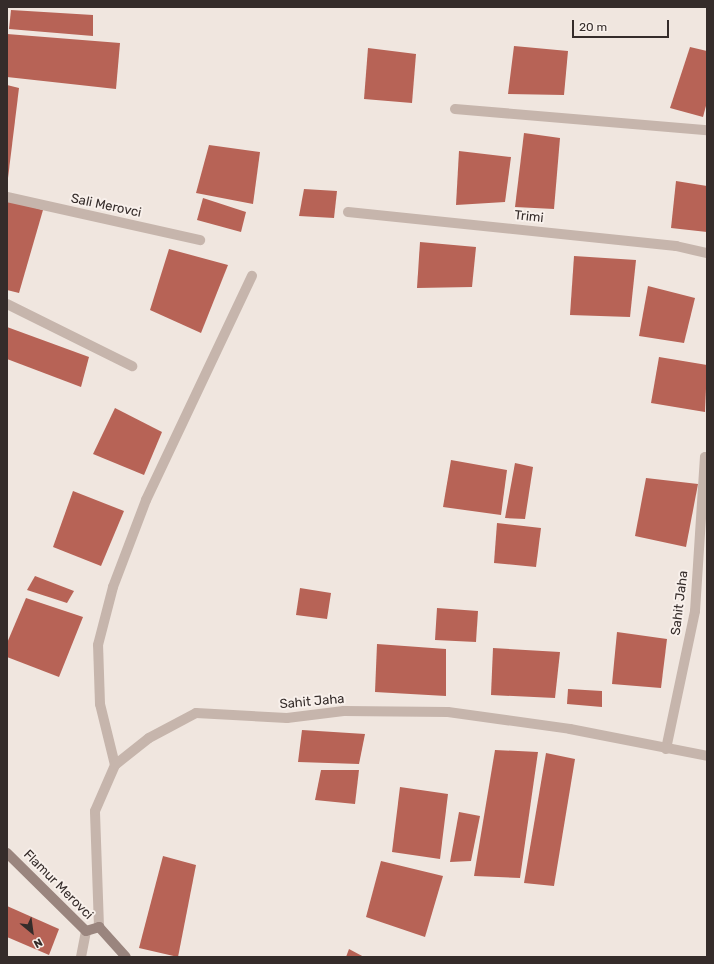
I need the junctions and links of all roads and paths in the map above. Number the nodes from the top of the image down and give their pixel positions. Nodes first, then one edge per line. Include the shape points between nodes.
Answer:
1 (455, 109) dead end
2 (707, 130) edge
3 (7, 197) edge
4 (348, 212) dead end
5 (200, 240) dead end
6 (707, 253) edge
7 (252, 276) dead end
8 (7, 304) edge
9 (132, 366) dead end
10 (706, 458) edge
11 (666, 749) junction
12 (707, 756) edge
13 (115, 765) junction
14 (7, 853) edge
15 (99, 927) junction
16 (86, 931) junction
17 (81, 957) edge
18 (126, 957) edge

1 - 2 street
3 - 5 street, Sali Merovci
4 - 6 street, Trimi via 676,246
7 - 13 street via 146,500 113,587 98,645 100,704
8 - 9 street
10 - 11 street, Sahit Jaha via 695,610
11 - 12 street, Sahit Jaha
11 - 13 street, Sahit Jaha via 570,729 448,712 344,712 287,718 196,714 149,738
13 - 15 street, Sahit Jaha via 95,811
14 - 16 street, Flamur Merovci
15 - 16 street, Flamur Merovci
15 - 18 street, Flamur Merovci
16 - 17 street

